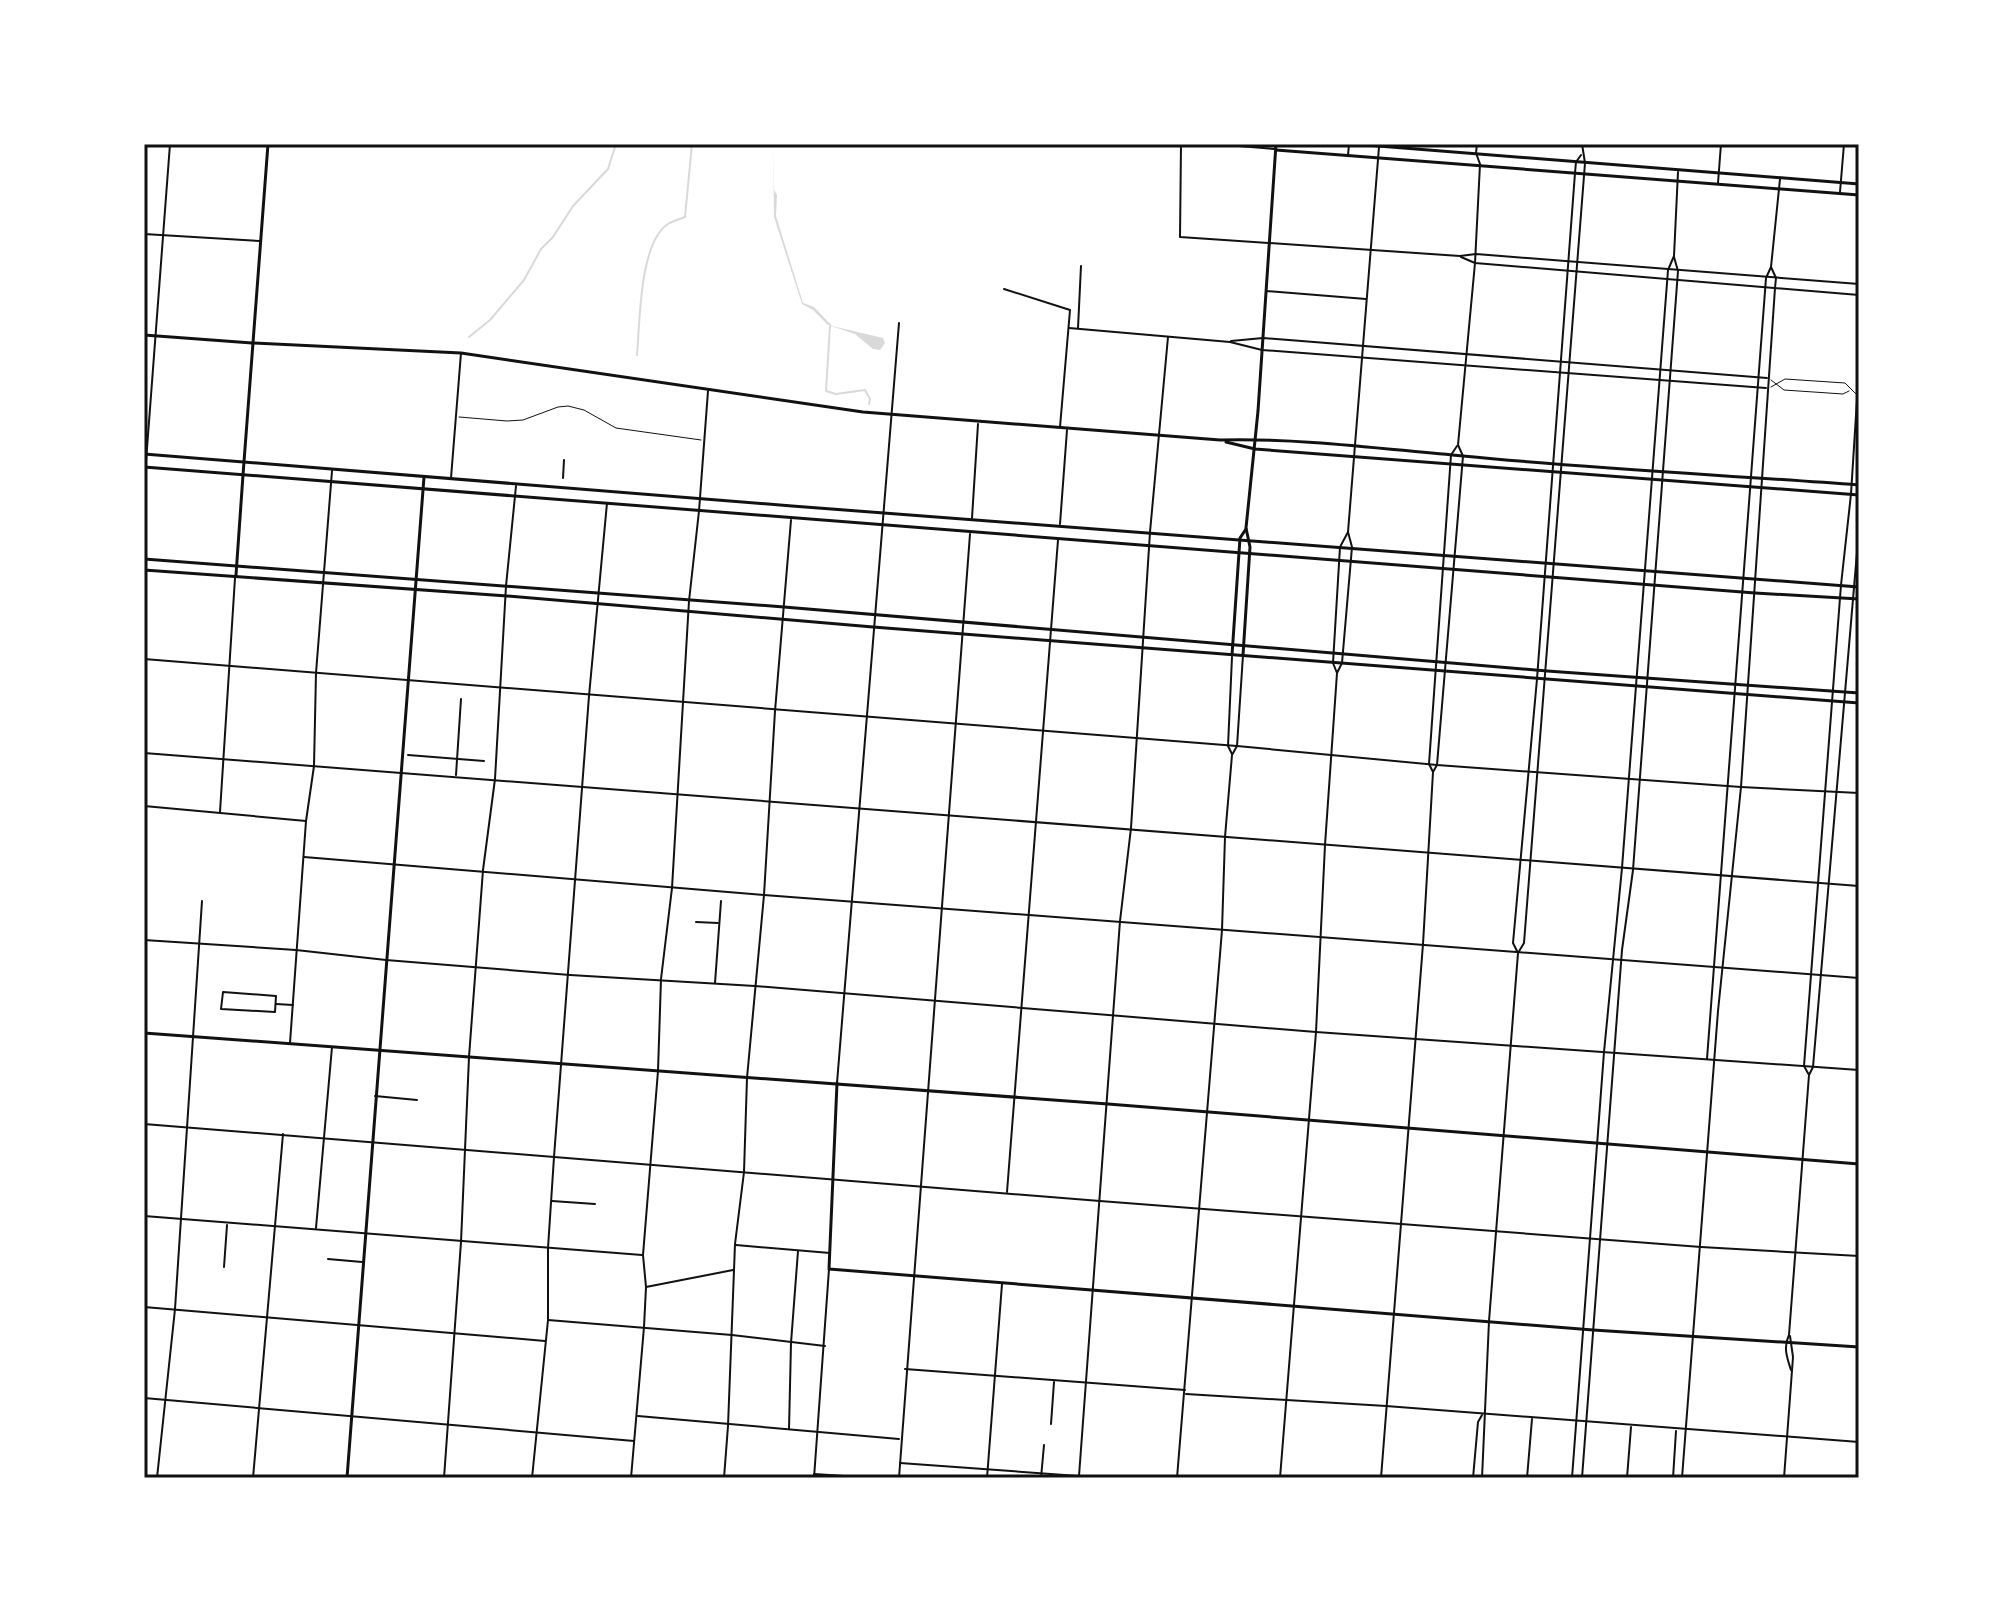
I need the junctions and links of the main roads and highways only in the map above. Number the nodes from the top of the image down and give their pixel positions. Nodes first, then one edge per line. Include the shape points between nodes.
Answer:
1 (268, 144) edge
2 (1351, 144) edge
3 (1379, 146) edge
4 (1276, 147) edge
5 (1859, 184) edge
6 (1859, 195) edge
7 (144, 335) edge
8 (253, 343) junction
9 (1256, 439) junction
10 (1220, 440) junction
11 (1255, 449) junction
12 (145, 454) edge
13 (244, 463) junction
14 (145, 467) edge
15 (243, 475) junction
16 (424, 477) junction
17 (1859, 485) edge
18 (423, 489) junction
19 (609, 490) junction
20 (1859, 495) edge
21 (607, 503) junction
22 (972, 518) junction
23 (1059, 525) junction
24 (1246, 528) junction
25 (971, 531) junction
26 (1058, 538) junction
27 (1240, 538) junction
28 (1250, 539) junction
29 (1239, 553) junction
30 (1250, 553) junction
31 (144, 559) edge
32 (237, 564) junction
33 (144, 570) edge
34 (236, 576) junction
35 (325, 578) junction
36 (415, 579) junction
37 (1859, 587) edge
38 (414, 590) junction
39 (1236, 599) junction
40 (1859, 599) edge
41 (1247, 600) junction
42 (1233, 645) junction
43 (1244, 646) junction
44 (1232, 655) junction
45 (1243, 655) junction
46 (1859, 693) edge
47 (1859, 703) edge
48 (144, 1033) edge
49 (380, 1049) junction
50 (837, 1083) junction
51 (1859, 1164) edge
52 (1859, 1347) edge
53 (347, 1478) edge

1 - 8 main road
2 - 3 main road
3 - 5 main road
4 - 6 main road
4 - 9 main road
7 - 8 main road
8 - 10 main road via 461,353 892,415
8 - 13 main road
9 - 10 main road
9 - 11 main road
9 - 17 main road
10 - 11 main road
11 - 20 main road
11 - 24 main road
12 - 13 main road
13 - 15 main road
13 - 16 main road
14 - 15 main road
15 - 18 main road
15 - 32 main road
16 - 18 main road
16 - 19 main road
18 - 21 main road
18 - 36 main road
19 - 21 main road
19 - 22 main road
21 - 25 main road
22 - 23 main road
22 - 25 main road
23 - 26 main road
23 - 27 main road
24 - 27 main road
24 - 28 main road
25 - 26 main road
26 - 29 main road
27 - 28 main road
27 - 29 main road
28 - 30 main road
28 - 37 main road
29 - 30 main road
29 - 39 main road
30 - 40 main road
30 - 41 main road
31 - 32 main road
32 - 34 main road
32 - 35 main road
33 - 34 main road
34 - 35 main road
35 - 36 main road
35 - 38 main road
36 - 38 main road
36 - 42 main road
38 - 44 main road
38 - 49 main road
39 - 41 main road
39 - 42 main road
41 - 43 main road
42 - 43 main road
42 - 44 main road
43 - 45 main road
43 - 46 main road
44 - 45 main road
45 - 47 main road
48 - 49 main road
49 - 50 main road
49 - 53 main road
50 - 51 main road
50 - 52 main road via 829,1269

